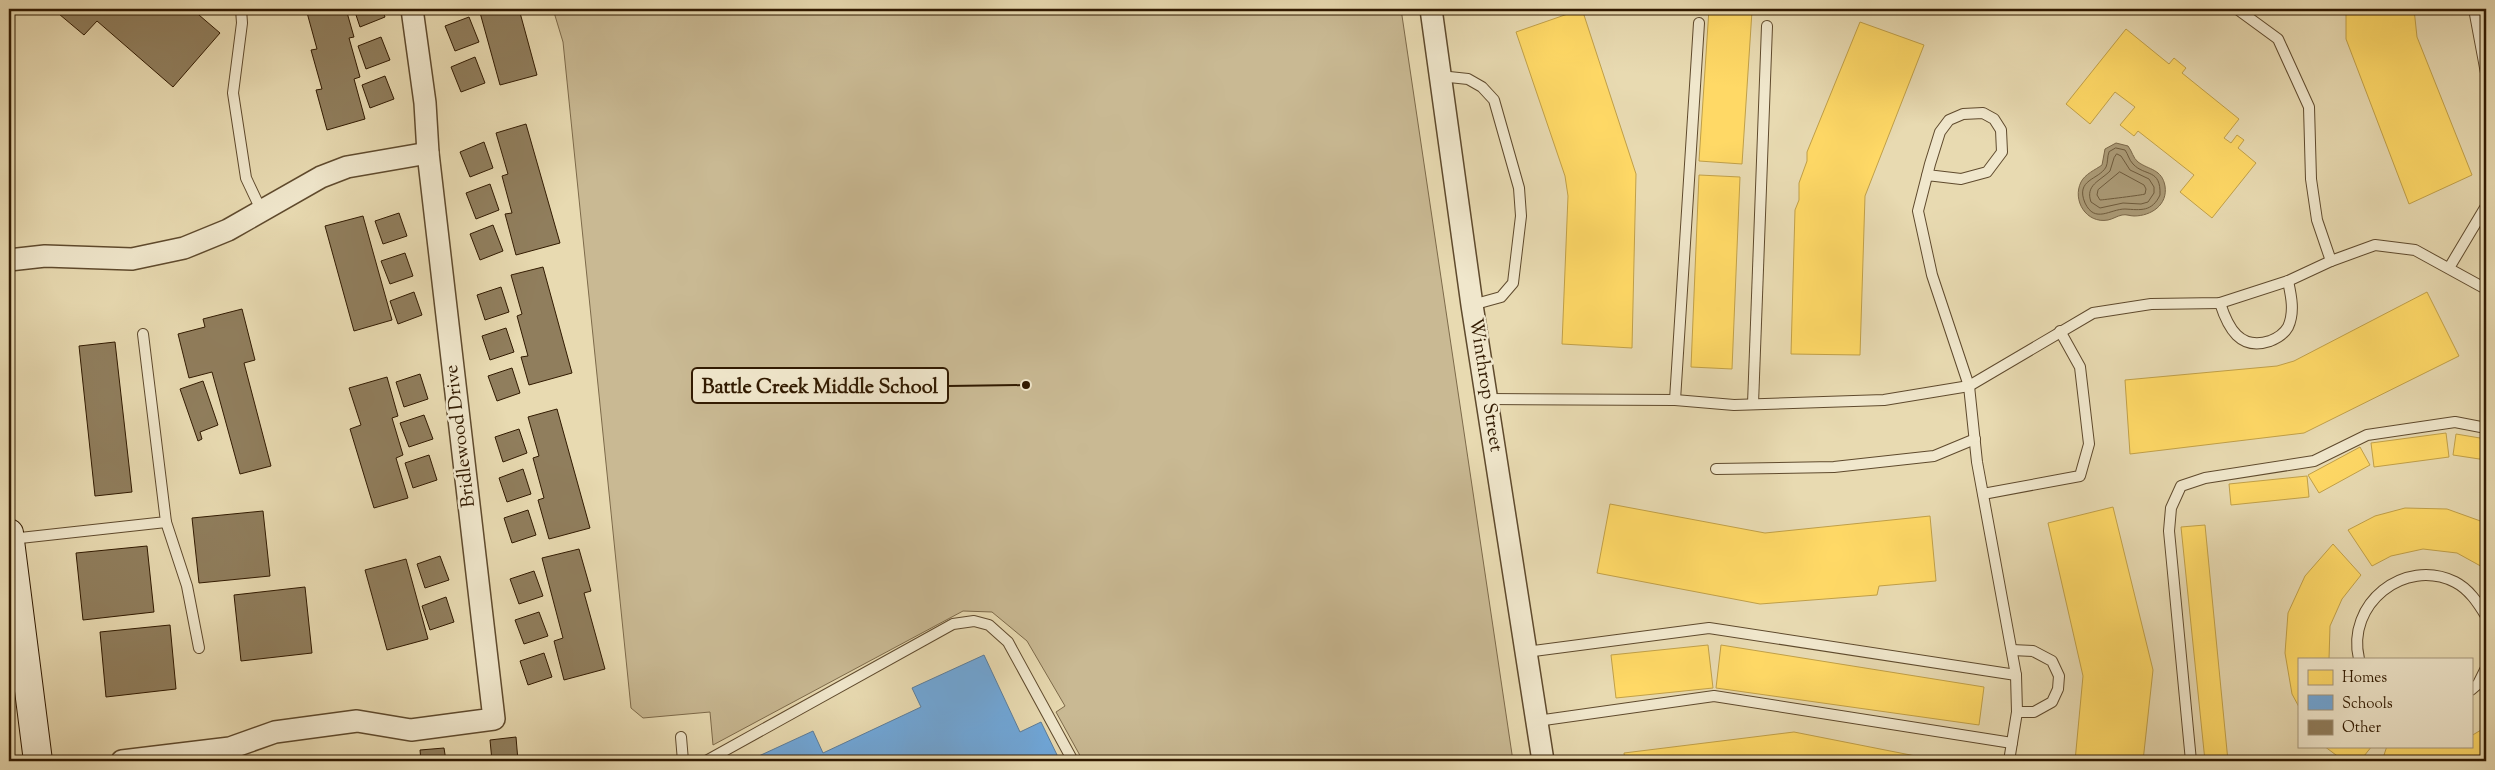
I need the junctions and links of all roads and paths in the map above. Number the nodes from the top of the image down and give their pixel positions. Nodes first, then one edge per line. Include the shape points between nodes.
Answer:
1 (241, 9) edge
2 (412, 9) edge
3 (1431, 9) edge
4 (2237, 9) edge
5 (2474, 9) edge
6 (1699, 23) dead end
7 (1767, 26) dead end
8 (2486, 73) edge
9 (1440, 76) junction
10 (428, 154) junction
11 (1927, 175) junction
12 (2486, 206) edge
13 (262, 212) junction
14 (9, 260) edge
15 (2331, 261) junction
16 (2449, 268) junction
17 (2288, 281) junction
18 (2486, 289) edge
19 (2220, 303) junction
20 (1472, 305) junction
21 (2060, 331) junction
22 (143, 334) dead end
23 (1969, 386) junction
24 (1487, 399) junction
25 (1675, 400) junction
26 (1753, 404) junction
27 (2486, 428) edge
28 (1974, 439) junction
29 (1716, 469) dead end
30 (1983, 494) junction
31 (166, 522) junction
32 (9, 533) edge
33 (9, 539) edge
34 (2486, 616) edge
35 (198, 648) dead end
36 (2012, 650) junction
37 (1526, 652) junction
38 (2359, 658) edge
39 (2486, 668) edge
40 (2016, 674) junction
41 (2472, 689) edge
42 (2017, 712) junction
43 (1537, 721) junction
44 (681, 737) dead end
45 (2012, 743) junction
46 (38, 761) edge
47 (122, 761) edge
48 (683, 761) edge
49 (706, 761) edge
50 (1073, 761) edge
51 (1543, 761) edge
52 (2009, 761) edge
53 (2191, 761) edge

1 - 13 lane via 233,93 246,178
2 - 10 street, Bridlewood Drive via 425,104
3 - 9 street, Winthrop Street
4 - 15 lane via 2278,40 2309,108 2311,178 2318,220
5 - 8 lane
6 - 25 lane
7 - 26 lane
9 - 20 street, Winthrop Street
9 - 20 lane via 1468,79 1482,87 1494,100 1519,188 1521,216 1514,283 1501,298
10 - 13 street via 338,171 293,192
10 - 47 street, Bridlewood Drive via 494,719 411,730 357,721 275,732 230,748
11 - 11 lane via 1961,178 1987,172 2002,152 2000,130 1994,119 1983,113 1962,114 1949,120 1940,132
11 - 23 lane via 1918,211 1932,275
12 - 16 lane
13 - 14 street via 205,241 161,254 132,259 54,256
15 - 16 lane via 2375,245 2415,250
15 - 17 lane
16 - 18 lane
17 - 19 lane
17 - 19 lane via 2292,299 2288,327 2279,338 2261,344 2240,339 2226,324
19 - 21 lane via 2151,304 2093,314
20 - 24 street, Winthrop Street
21 - 23 lane
21 - 30 lane via 2080,367 2088,444 2080,476
22 - 31 lane
23 - 26 lane via 1884,400
23 - 28 lane
24 - 25 lane
24 - 37 street, Winthrop Street
25 - 26 lane
27 - 53 lane via 2455,422 2367,434 2314,461 2205,478 2181,486 2171,508 2169,531
28 - 29 lane via 1934,456 1834,468
28 - 30 lane
30 - 36 lane
31 - 33 lane
31 - 35 lane via 187,586
32 - 33 street
33 - 46 street
34 - 38 lane via 2474,597 2456,582 2433,576 2409,577 2388,586 2370,602 2359,623 2356,646
36 - 40 lane
36 - 42 lane via 2033,651 2052,661 2059,676 2052,702 2034,712
37 - 40 lane via 1708,628
37 - 43 street, Winthrop Street
39 - 41 lane
40 - 42 lane
42 - 45 lane
43 - 45 lane via 1714,696
43 - 51 street, Winthrop Street
44 - 48 lane
45 - 52 lane
49 - 50 lane via 954,624 974,621 989,625 1008,642

